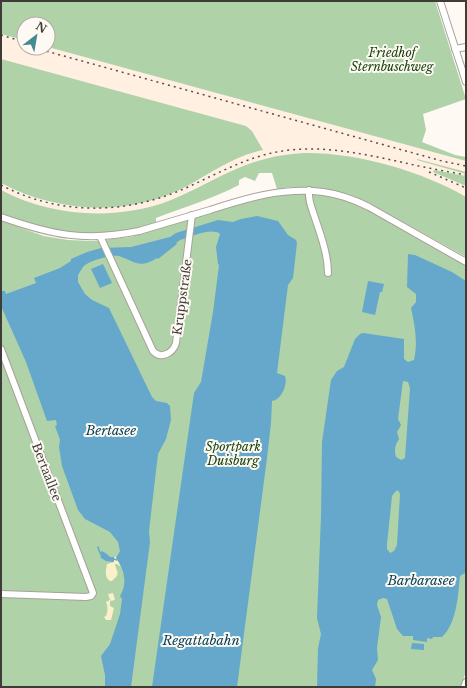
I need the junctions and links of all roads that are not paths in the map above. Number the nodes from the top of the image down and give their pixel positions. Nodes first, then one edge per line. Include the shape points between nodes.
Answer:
1 (440, 1) edge
2 (466, 47) edge
3 (456, 49) junction
4 (466, 82) edge
5 (309, 190) junction
6 (192, 215) junction
7 (1, 217) edge
8 (100, 236) junction
9 (466, 262) edge
10 (328, 273) dead end
11 (1, 349) edge
12 (1, 594) edge
13 (466, 682) edge
14 (464, 687) edge

1 - 3 street
2 - 3 street
3 - 4 street
5 - 6 street via 270,193
5 - 9 street via 340,196 369,207
5 - 10 street via 308,200
6 - 8 street via 139,231
6 - 8 street, Kruppstraße via 176,343 173,350 167,354 159,355 153,351
7 - 8 street via 54,233
11 - 12 street, Bertaallee via 93,595 86,597
13 - 14 street

